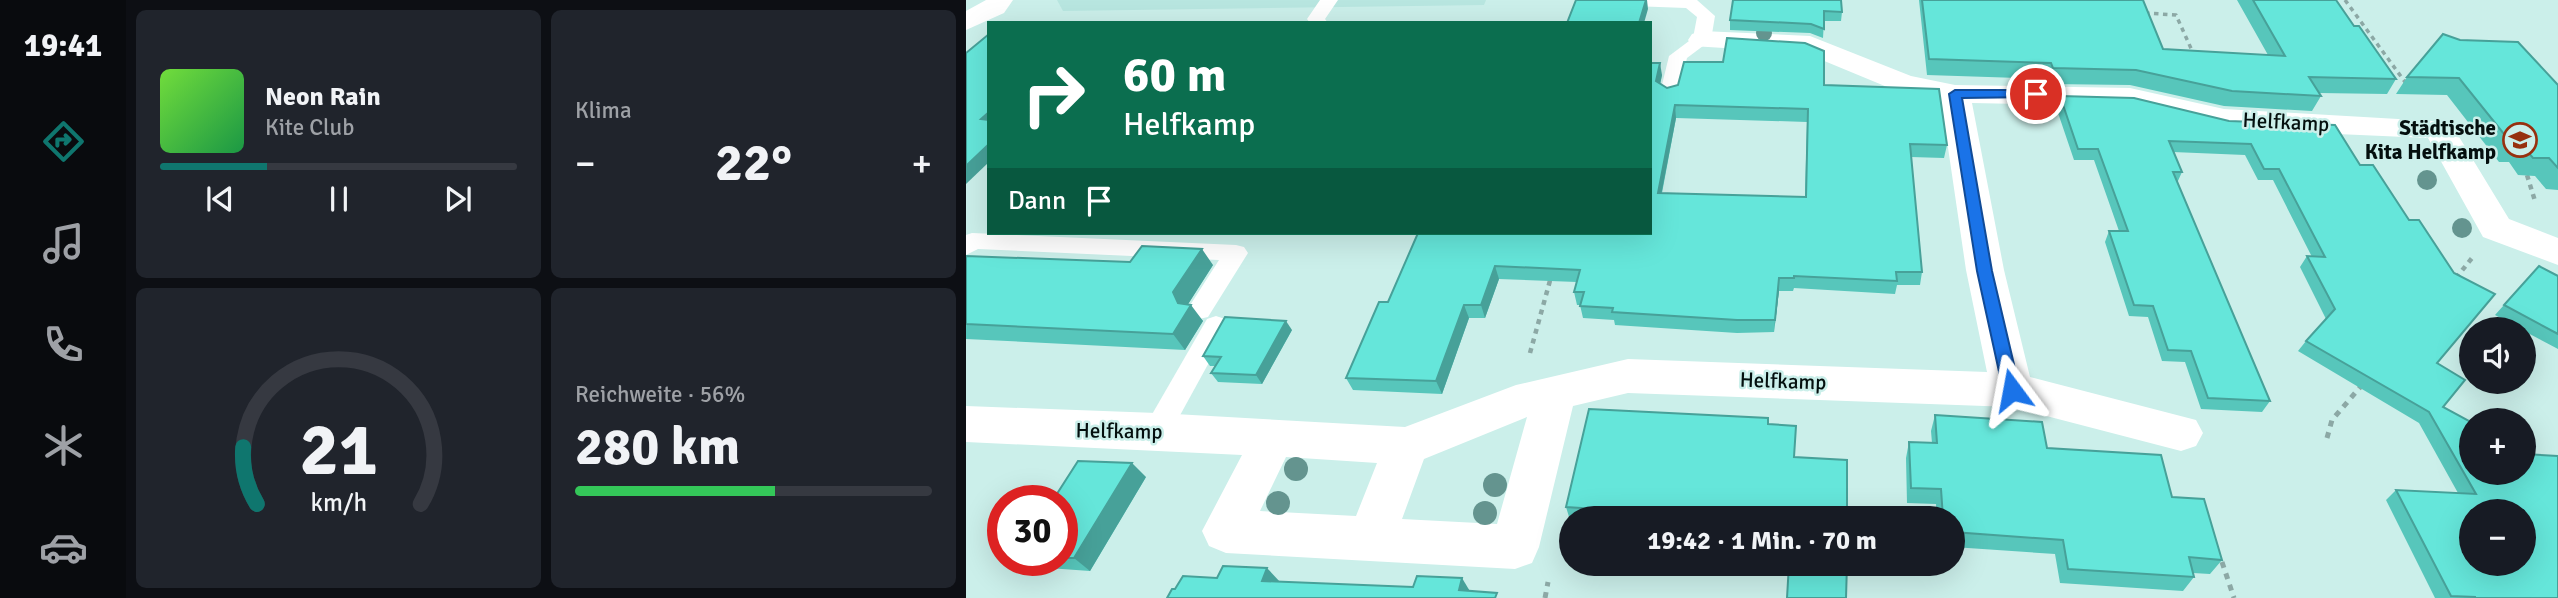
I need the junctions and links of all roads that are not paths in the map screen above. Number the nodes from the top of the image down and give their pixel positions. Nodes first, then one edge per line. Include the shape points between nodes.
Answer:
1 (1000, 0) edge
2 (1329, 0) edge
3 (1605, 0) edge
4 (1318, 21) edge
5 (966, 22) edge
6 (1702, 40) junction
7 (1670, 93) edge
8 (1955, 94) junction
9 (966, 247) edge
10 (2558, 252) edge
11 (2012, 390) junction
12 (1536, 397) junction
13 (966, 424) edge
14 (1157, 430) junction
15 (2181, 433) dead end
16 (1273, 438) junction
17 (1406, 446) junction
18 (1371, 539) junction

1 - 5 street
2 - 4 lane
3 - 6 lane via 1690,4 1706,16
6 - 7 lane via 1678,56
6 - 8 street, Helfkamp via 1810,45 1903,83
8 - 10 street, Helfkamp via 2130,97 2224,119 2439,129 2496,228
8 - 11 street via 1985,271
9 - 14 lane via 972,241 1236,253
11 - 12 street, Helfkamp via 1628,376
11 - 15 street, Helfkamp
12 - 17 street, Helfkamp
12 - 18 street via 1515,547
13 - 14 street, Helfkamp
14 - 16 street, Helfkamp
16 - 17 street, Helfkamp
16 - 18 street via 1226,531
17 - 18 street

